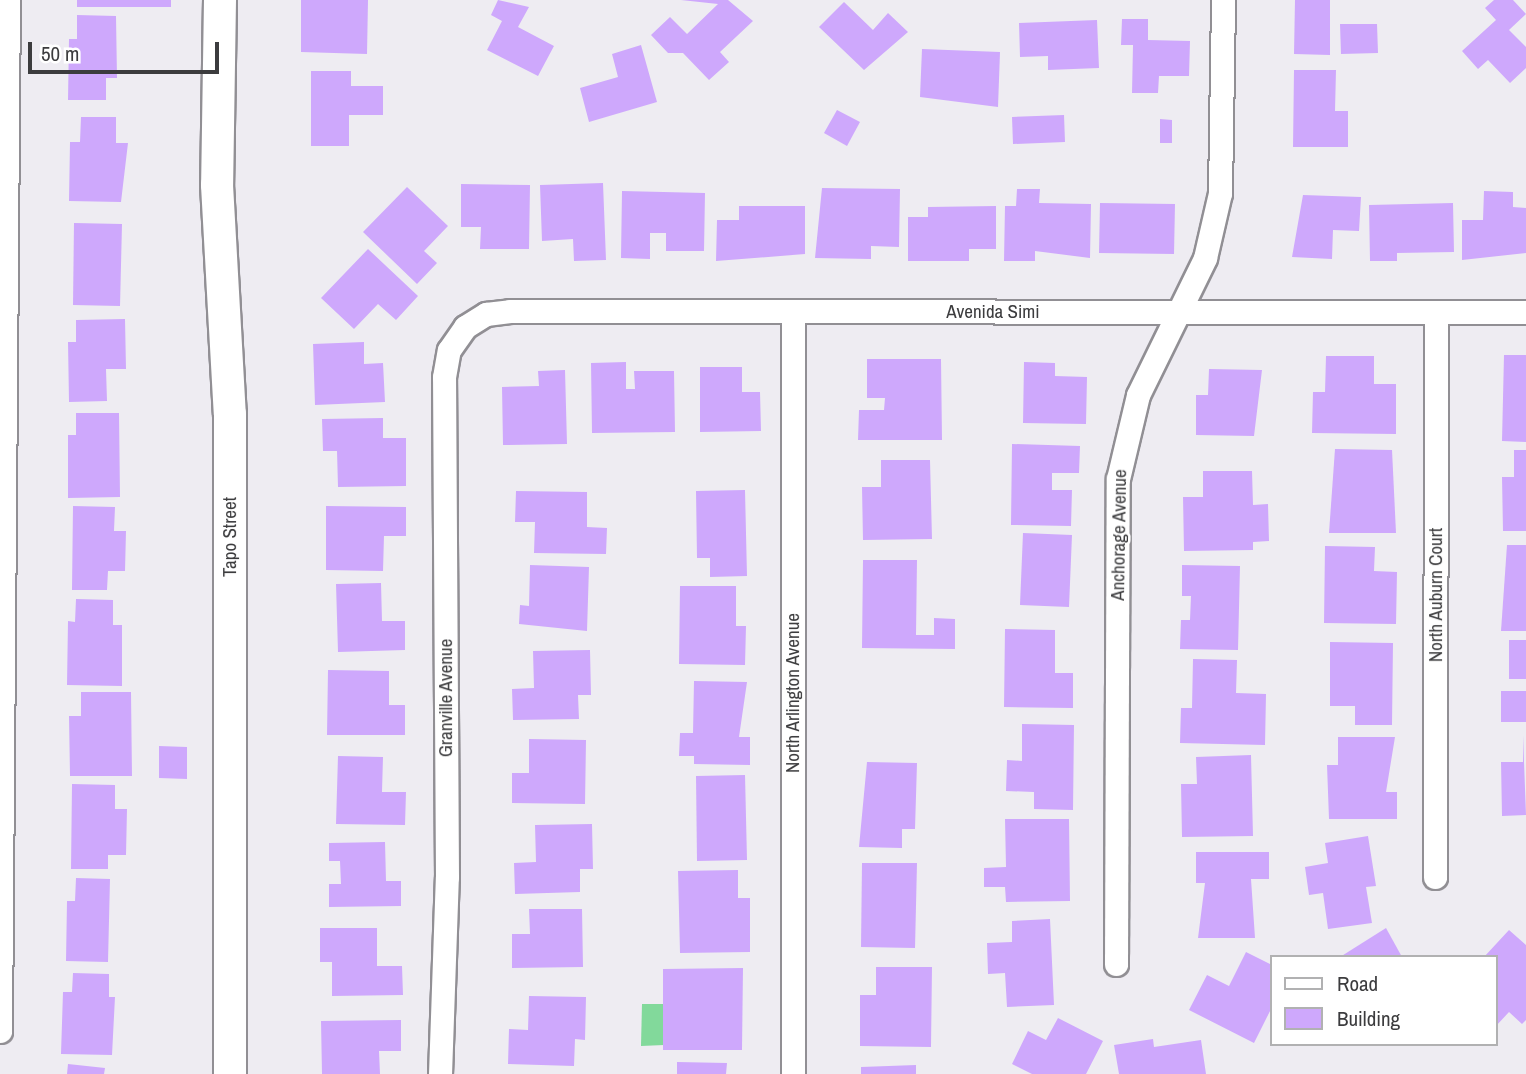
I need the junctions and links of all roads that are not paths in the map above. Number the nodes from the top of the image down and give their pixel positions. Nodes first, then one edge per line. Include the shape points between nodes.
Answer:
1 (8, 0) edge
2 (220, 0) edge
3 (1223, 0) edge
4 (793, 312) junction
5 (1181, 312) junction
6 (1436, 312) junction
7 (1526, 312) edge
8 (465, 327) joint
9 (1436, 877) dead end
10 (1116, 964) dead end
11 (0, 1031) edge
12 (230, 1074) edge
13 (440, 1074) edge
14 (793, 1074) edge

1 - 11 street
2 - 12 street, Tapo Street via 217,185 230,414
3 - 5 street, Anchorage Avenue via 1220,193 1205,258
4 - 5 street, Avenida Simi
4 - 8 street, Avenida Simi via 510,311 486,314
4 - 14 street, North Arlington Avenue
5 - 6 street, Avenida Simi
5 - 10 street, Anchorage Avenue via 1138,395 1118,479
6 - 7 street, Avenida Simi
6 - 9 street, North Auburn Court
8 - 13 street, Granville Avenue via 449,350 444,377 447,877

